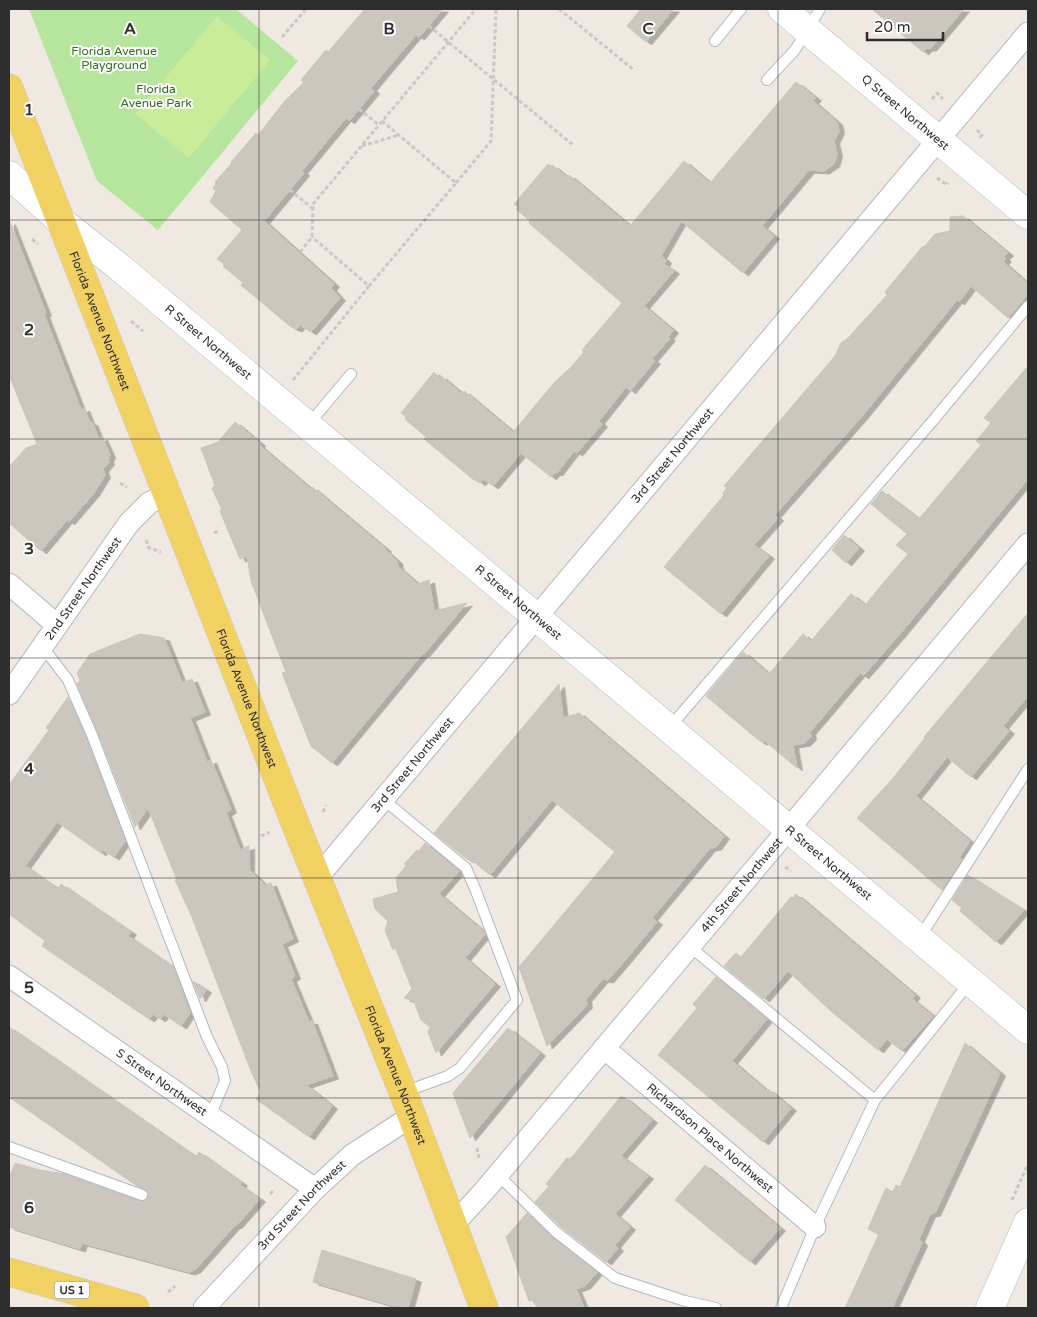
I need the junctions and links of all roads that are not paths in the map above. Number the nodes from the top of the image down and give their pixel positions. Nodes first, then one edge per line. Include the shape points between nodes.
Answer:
1 (741, 9) edge
2 (782, 9) edge
3 (813, 19) edge
4 (1028, 33) edge
5 (715, 41) dead end
6 (767, 80) dead end
7 (9, 88) edge
8 (939, 140) junction
9 (9, 175) edge
10 (1028, 215) edge
11 (62, 222) junction
12 (1028, 306) edge
13 (351, 374) dead end
14 (307, 425) junction
15 (167, 494) junction
16 (1028, 544) edge
17 (9, 584) edge
18 (537, 617) junction
19 (57, 625) junction
20 (42, 646) junction
21 (9, 694) edge
22 (670, 728) junction
23 (1028, 769) edge
24 (384, 800) junction
25 (789, 829) junction
26 (317, 878) junction
27 (919, 938) junction
28 (689, 946) junction
29 (9, 976) edge
30 (971, 981) junction
31 (1028, 1030) edge
32 (604, 1048) junction
33 (875, 1100) junction
34 (407, 1104) junction
35 (210, 1116) junction
36 (9, 1147) edge
37 (498, 1175) junction
38 (315, 1189) junction
39 (142, 1195) dead end
40 (1028, 1222) edge
41 (453, 1225) junction
42 (816, 1227) junction
43 (9, 1272) edge
44 (135, 1308) edge
45 (204, 1308) edge
46 (484, 1308) edge
47 (716, 1308) edge
48 (781, 1308) edge
49 (990, 1308) edge

1 - 5 lane
2 - 3 street, Q Street Northwest
3 - 6 lane via 795,50
3 - 8 street, Q Street Northwest
4 - 8 street, 3rd Street Northwest
7 - 11 main road, Florida Avenue Northwest
8 - 10 street, Q Street Northwest
8 - 18 street, 3rd Street Northwest
9 - 11 street, R Street Northwest
11 - 14 street, R Street Northwest
11 - 15 main road, Florida Avenue Northwest
12 - 22 lane
13 - 14 lane
14 - 18 street, R Street Northwest
15 - 19 street, 2nd Street Northwest via 149,503 129,523
15 - 26 main road, Florida Avenue Northwest
16 - 25 street, 4th Street Northwest
17 - 19 street
18 - 22 street, R Street Northwest
18 - 24 street, 3rd Street Northwest
19 - 20 street, 2nd Street Northwest
20 - 21 street, 2nd Street Northwest
20 - 35 lane via 68,680 92,735 207,1037 222,1067 225,1081
22 - 25 street, R Street Northwest
23 - 27 lane
24 - 26 street, 3rd Street Northwest
24 - 34 lane via 466,868 516,1000 460,1068
25 - 27 street, R Street Northwest
25 - 28 street, 4th Street Northwest
26 - 34 main road, Florida Avenue Northwest
27 - 30 street, R Street Northwest
28 - 32 street, 4th Street Northwest
28 - 33 lane
29 - 35 street, S Street Northwest
30 - 31 street, R Street Northwest
30 - 33 lane
32 - 37 street, 4th Street Northwest
32 - 42 street, Richardson Place Northwest
33 - 42 lane
34 - 38 street, 3rd Street Northwest
34 - 41 main road, Florida Avenue Northwest
35 - 38 street, S Street Northwest
36 - 39 lane
37 - 41 street, 4th Street Northwest
37 - 47 lane via 556,1232 615,1278
38 - 45 street, 3rd Street Northwest
40 - 49 street
41 - 46 main road, Florida Avenue Northwest
42 - 48 lane
43 - 44 main road, US 1

